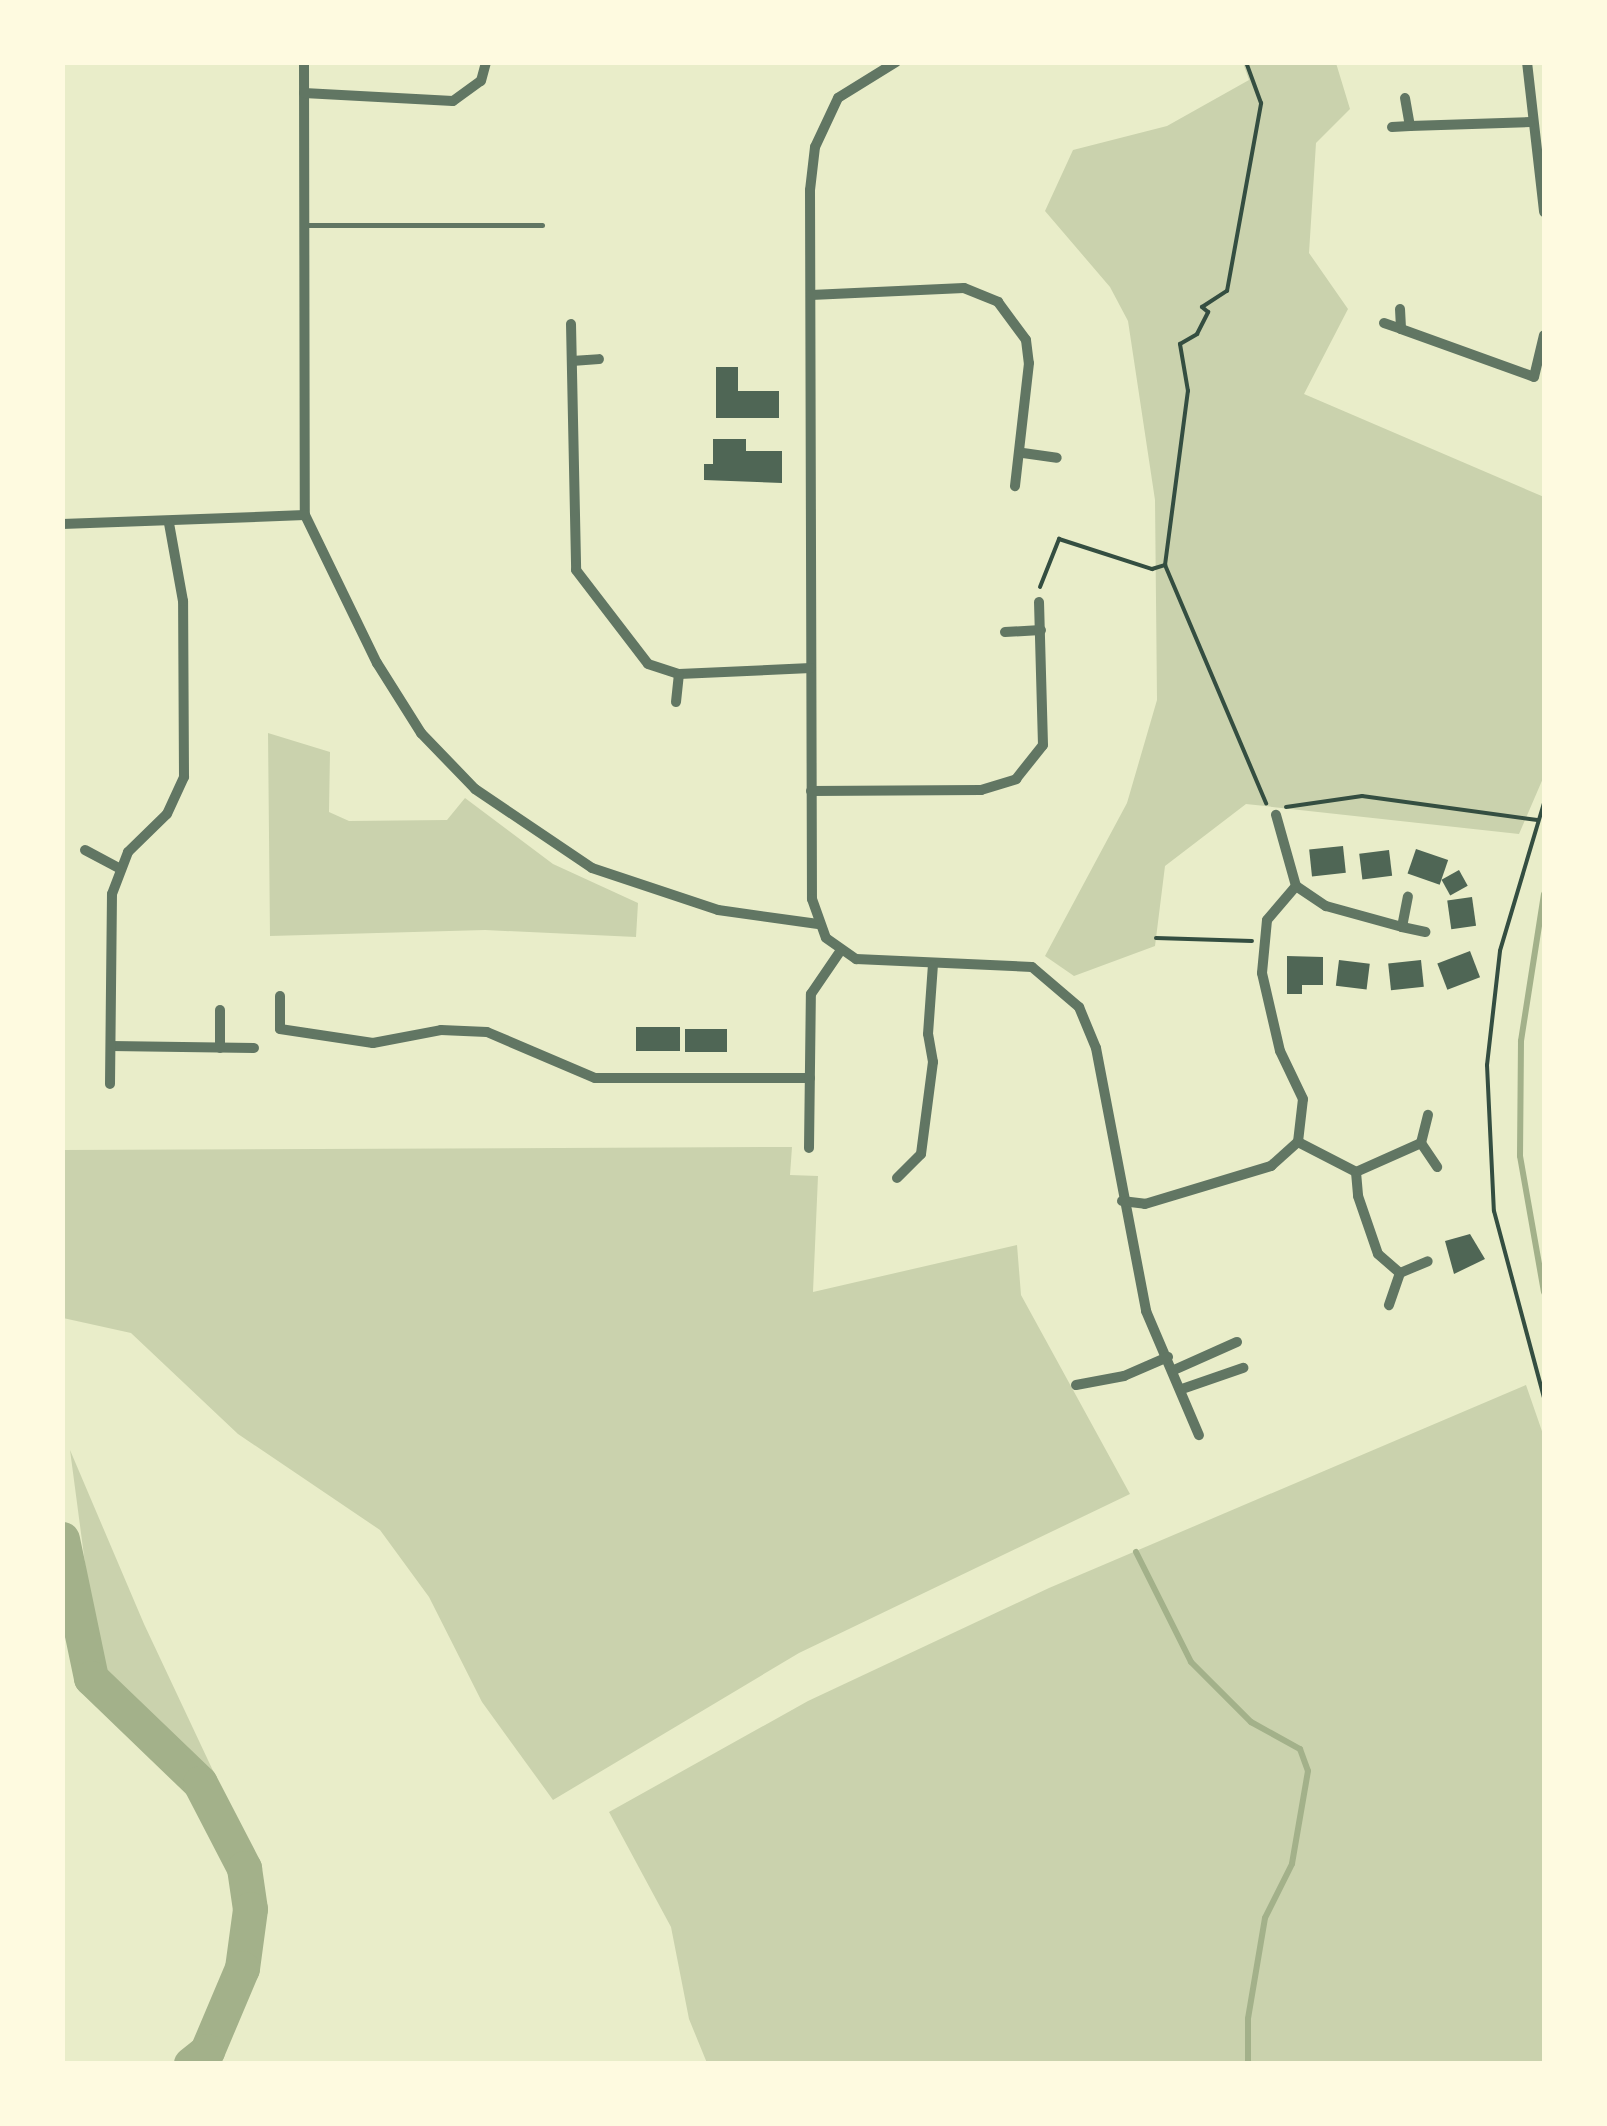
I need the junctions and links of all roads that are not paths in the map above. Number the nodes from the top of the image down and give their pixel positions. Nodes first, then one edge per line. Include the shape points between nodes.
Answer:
1 (304, 62) edge
2 (486, 62) edge
3 (896, 62) edge
4 (1527, 62) edge
5 (304, 93) junction
6 (1405, 98) dead end
7 (1530, 122) junction
8 (1410, 126) junction
9 (1392, 127) dead end
10 (1544, 212) edge
11 (304, 225) junction
12 (542, 225) dead end
13 (811, 296) junction
14 (1400, 309) dead end
15 (571, 324) dead end
16 (1384, 324) dead end
17 (1401, 329) junction
18 (1544, 335) edge
19 (599, 359) dead end
20 (572, 360) junction
21 (1539, 379) edge
22 (1023, 453) junction
23 (1057, 458) dead end
24 (1016, 486) dead end
25 (305, 514) junction
26 (169, 523) junction
27 (62, 524) edge
28 (1039, 602) road end
29 (1042, 630) junction
30 (1006, 632) dead end
31 (811, 668) junction
32 (679, 674) junction
33 (676, 702) dead end
34 (811, 791) junction
35 (1276, 816) road end
36 (86, 850) dead end
37 (120, 868) junction
38 (1296, 886) junction
39 (1408, 896) dead end
40 (818, 924) junction
41 (1402, 927) junction
42 (1426, 932) dead end
43 (841, 950) junction
44 (933, 964) junction
45 (280, 996) dead end
46 (220, 1010) dead end
47 (111, 1046) junction
48 (220, 1048) junction
49 (254, 1048) dead end
50 (810, 1078) junction
51 (110, 1084) dead end
52 (1428, 1115) dead end
53 (1298, 1142) junction
54 (1421, 1143) junction
55 (809, 1148) dead end
56 (921, 1154) junction
57 (937, 1157) dead end
58 (1437, 1166) dead end
59 (1356, 1172) junction
60 (897, 1178) dead end
61 (1122, 1200) junction
62 (1428, 1261) dead end
63 (1400, 1273) junction
64 (1389, 1305) dead end
65 (1237, 1342) dead end
66 (1168, 1357) junction
67 (1243, 1368) dead end
68 (1174, 1370) junction
69 (1076, 1385) dead end
70 (1182, 1389) junction
71 (1200, 1435) dead end

1 - 5 street
2 - 5 street via 481,81 454,100
3 - 13 street via 849,88 825,121 810,190
4 - 7 street
5 - 11 street
6 - 8 street
7 - 8 street
7 - 10 street
8 - 9 street
11 - 12 lane
11 - 25 street
13 - 22 street via 964,288 998,302 1026,340
13 - 31 street
14 - 17 street
15 - 20 street
16 - 17 street
17 - 21 street
18 - 21 street
19 - 20 street
20 - 32 street via 576,570 648,664
22 - 23 street
22 - 24 street
25 - 26 street
25 - 40 street via 377,662 421,733 475,789 592,868 654,893
26 - 27 street
26 - 37 street via 183,601 184,777 167,814
28 - 29 street
29 - 30 street
29 - 34 street via 1043,745 1016,779 981,790
31 - 32 street
31 - 34 street
32 - 33 street
34 - 40 street
35 - 38 street
36 - 37 street
37 - 47 street via 112,894
38 - 41 street via 1326,906
38 - 53 street via 1277,904 1262,942 1266,1000 1303,1099
39 - 41 street
40 - 43 street
41 - 42 street
43 - 44 street via 876,964
43 - 50 street via 811,994
44 - 56 street via 934,1062
44 - 61 street via 1032,967 1079,1007 1096,1048
45 - 50 street via 280,1028 373,1044 442,1030 486,1032 595,1078
46 - 48 street
47 - 48 street
47 - 51 street
48 - 49 street
50 - 55 street
52 - 54 street
53 - 59 street
53 - 61 street via 1271,1166 1146,1204
54 - 58 street
54 - 59 street
56 - 57 street
56 - 60 street
59 - 63 street via 1378,1254
61 - 66 street via 1146,1311
62 - 63 street
63 - 64 street
65 - 68 street
66 - 68 street
66 - 69 street via 1124,1376
67 - 70 street
68 - 70 street
70 - 71 street

